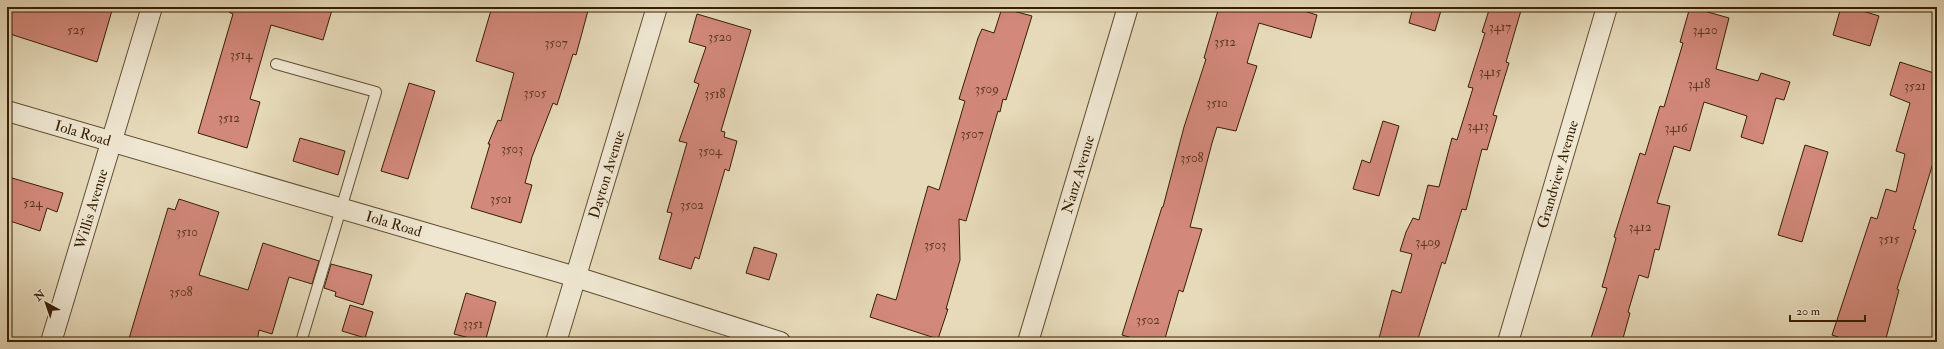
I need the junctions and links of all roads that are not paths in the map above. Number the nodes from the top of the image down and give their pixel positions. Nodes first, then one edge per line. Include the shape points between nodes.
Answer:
1 (152, 7) edge
2 (657, 7) edge
3 (1128, 7) edge
4 (1607, 7) edge
5 (276, 64) dead end
6 (7, 111) edge
7 (112, 142) junction
8 (341, 209) junction
9 (576, 277) junction
10 (51, 342) edge
11 (301, 342) edge
12 (556, 342) edge
13 (780, 342) edge
14 (1028, 342) edge
15 (1508, 342) edge

1 - 7 street, Willis Avenue
2 - 9 street, Dayton Avenue
3 - 14 street, Nanz Avenue
4 - 15 street, Grandview Avenue
5 - 8 lane via 376,92
6 - 7 street, Iola Road
7 - 8 street, Iola Road
7 - 10 street, Willis Avenue
8 - 9 street, Iola Road
8 - 11 lane
9 - 12 street, Dayton Avenue
9 - 13 street, Iola Road

